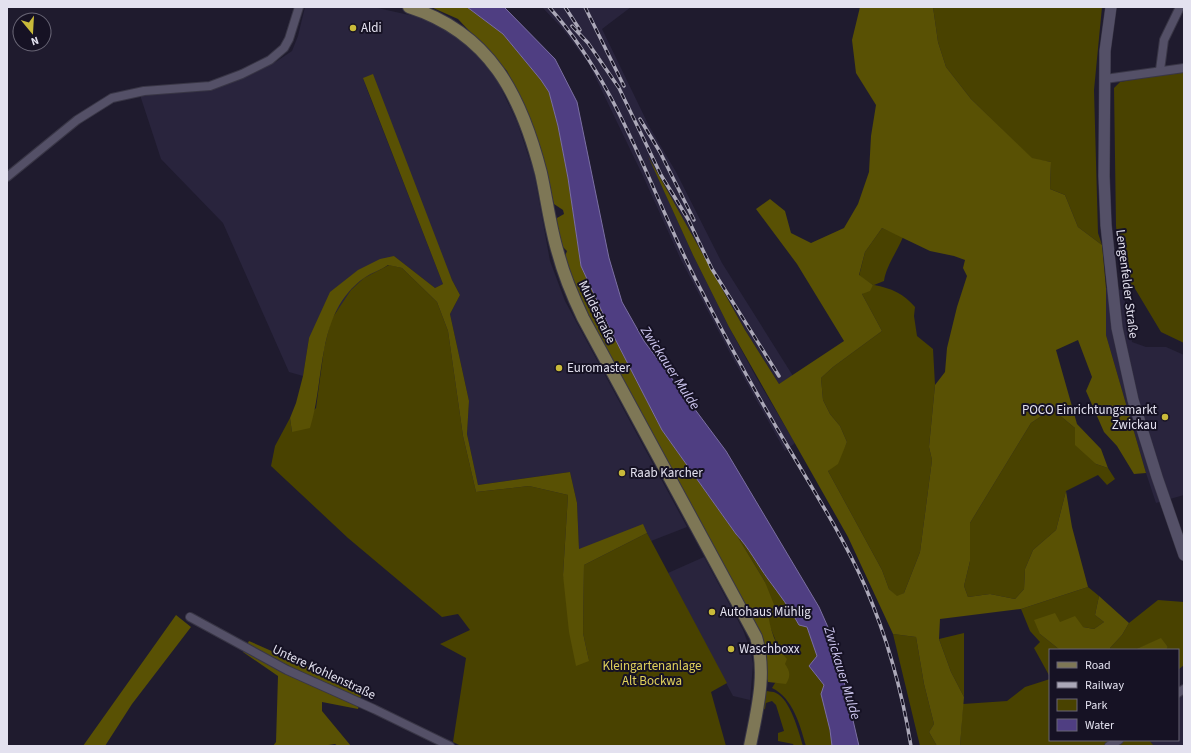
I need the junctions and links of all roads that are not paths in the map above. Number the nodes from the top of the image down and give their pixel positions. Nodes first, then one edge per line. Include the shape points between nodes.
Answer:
1 (299, 7) edge
2 (409, 7) edge
3 (1111, 7) edge
4 (1180, 7) edge
5 (1184, 68) edge
6 (1160, 70) junction
7 (1105, 79) junction
8 (7, 177) edge
9 (1184, 555) edge
10 (190, 617) dead end
11 (450, 746) edge
12 (750, 746) edge

1 - 8 street via 289,39 284,48 270,60 210,86 144,90 112,98 77,120
2 - 12 main road, Muldestraße via 451,25 483,51 502,75 521,112 541,173 557,251 570,291 756,637 762,672
3 - 7 main road, Lengenfelder Straße via 1105,51
4 - 6 street via 1165,35
5 - 6 street
6 - 7 street
7 - 9 main road, Lengenfelder Straße via 1106,225 1117,328 1133,400
10 - 11 street, Untere Kohlenstraße via 287,670

